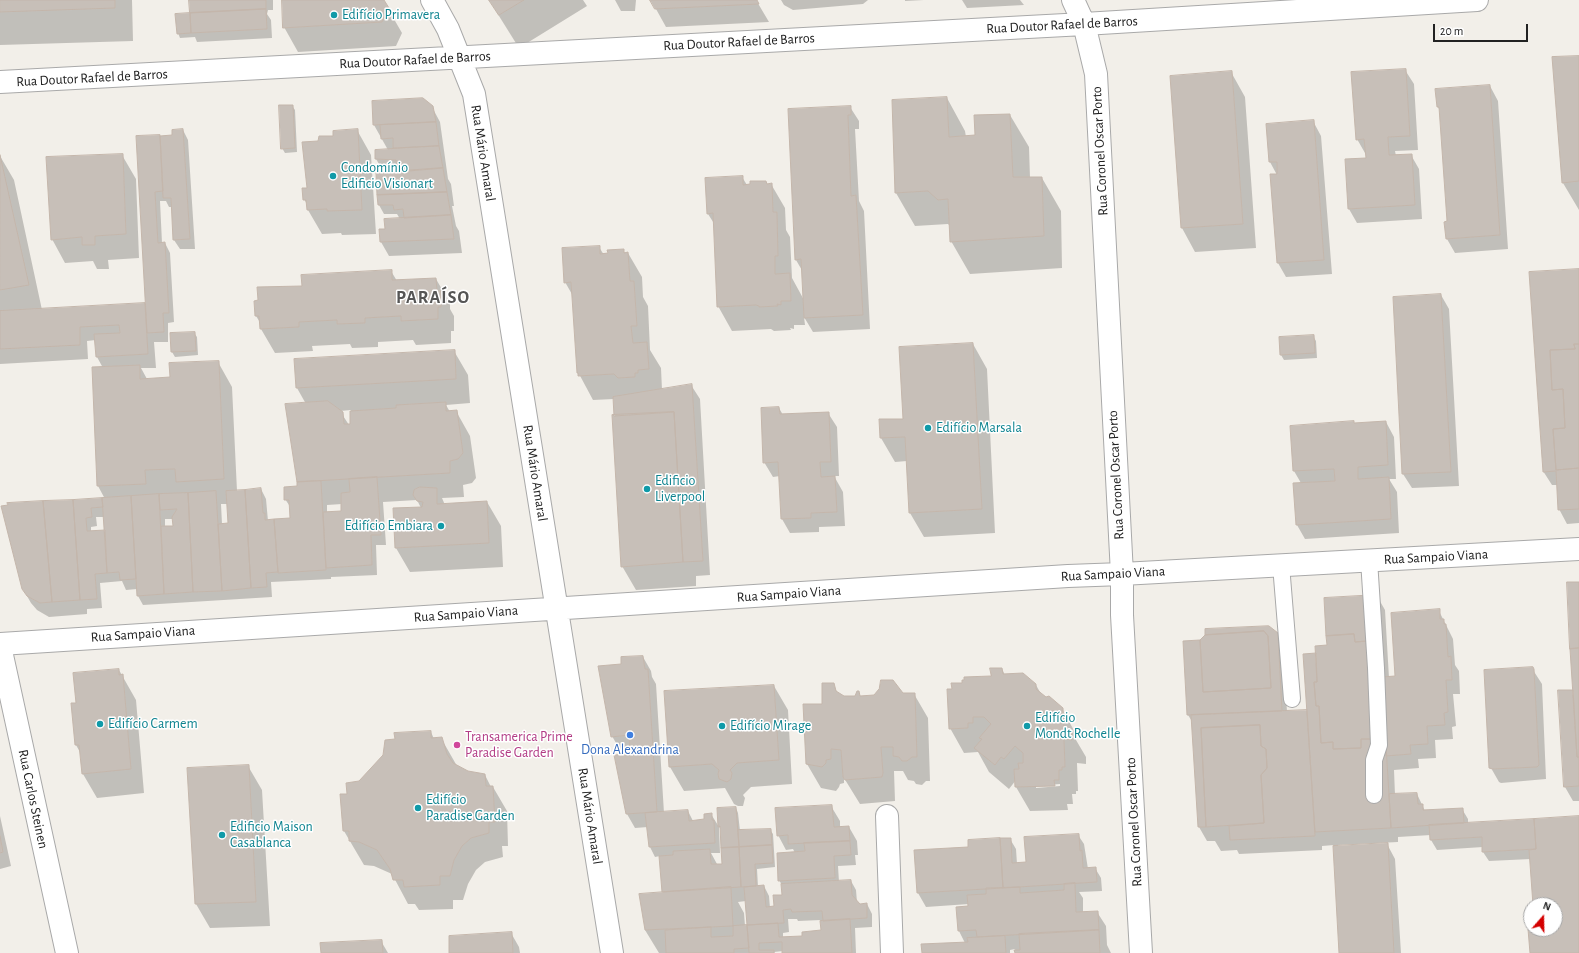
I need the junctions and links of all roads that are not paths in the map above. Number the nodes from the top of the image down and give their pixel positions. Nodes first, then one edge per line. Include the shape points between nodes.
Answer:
1 (432, 0) edge
2 (1073, 0) edge
3 (1477, 0) edge
4 (1084, 24) junction
5 (459, 58) junction
6 (0, 82) edge
7 (1579, 549) edge
8 (1369, 560) junction
9 (1281, 565) junction
10 (1122, 574) junction
11 (557, 609) junction
12 (0, 645) edge
13 (1292, 699) dead end
14 (1374, 795) dead end
15 (887, 816) dead end
16 (67, 953) edge
17 (612, 953) edge
18 (892, 953) edge
19 (1141, 953) edge

1 - 5 street, Rua Mário Amaral via 448,29
2 - 4 street, Rua Coronel Oscar Porto
3 - 4 street, Rua Doutor Rafael de Barros
4 - 5 street, Rua Doutor Rafael de Barros
4 - 10 street, Rua Coronel Oscar Porto via 1096,74
5 - 6 street, Rua Doutor Rafael de Barros
5 - 11 street, Rua Mário Amaral via 474,94
7 - 8 street, Rua Sampaio Viana
8 - 9 street, Rua Sampaio Viana
8 - 14 lane via 1379,745 1374,760
9 - 10 street, Rua Sampaio Viana
9 - 13 lane
10 - 11 street, Rua Sampaio Viana
10 - 19 street, Rua Coronel Oscar Porto via 1122,615
11 - 12 street, Rua Sampaio Viana
11 - 17 street, Rua Mário Amaral
12 - 16 street, Rua Carlos Steinen
15 - 18 street

